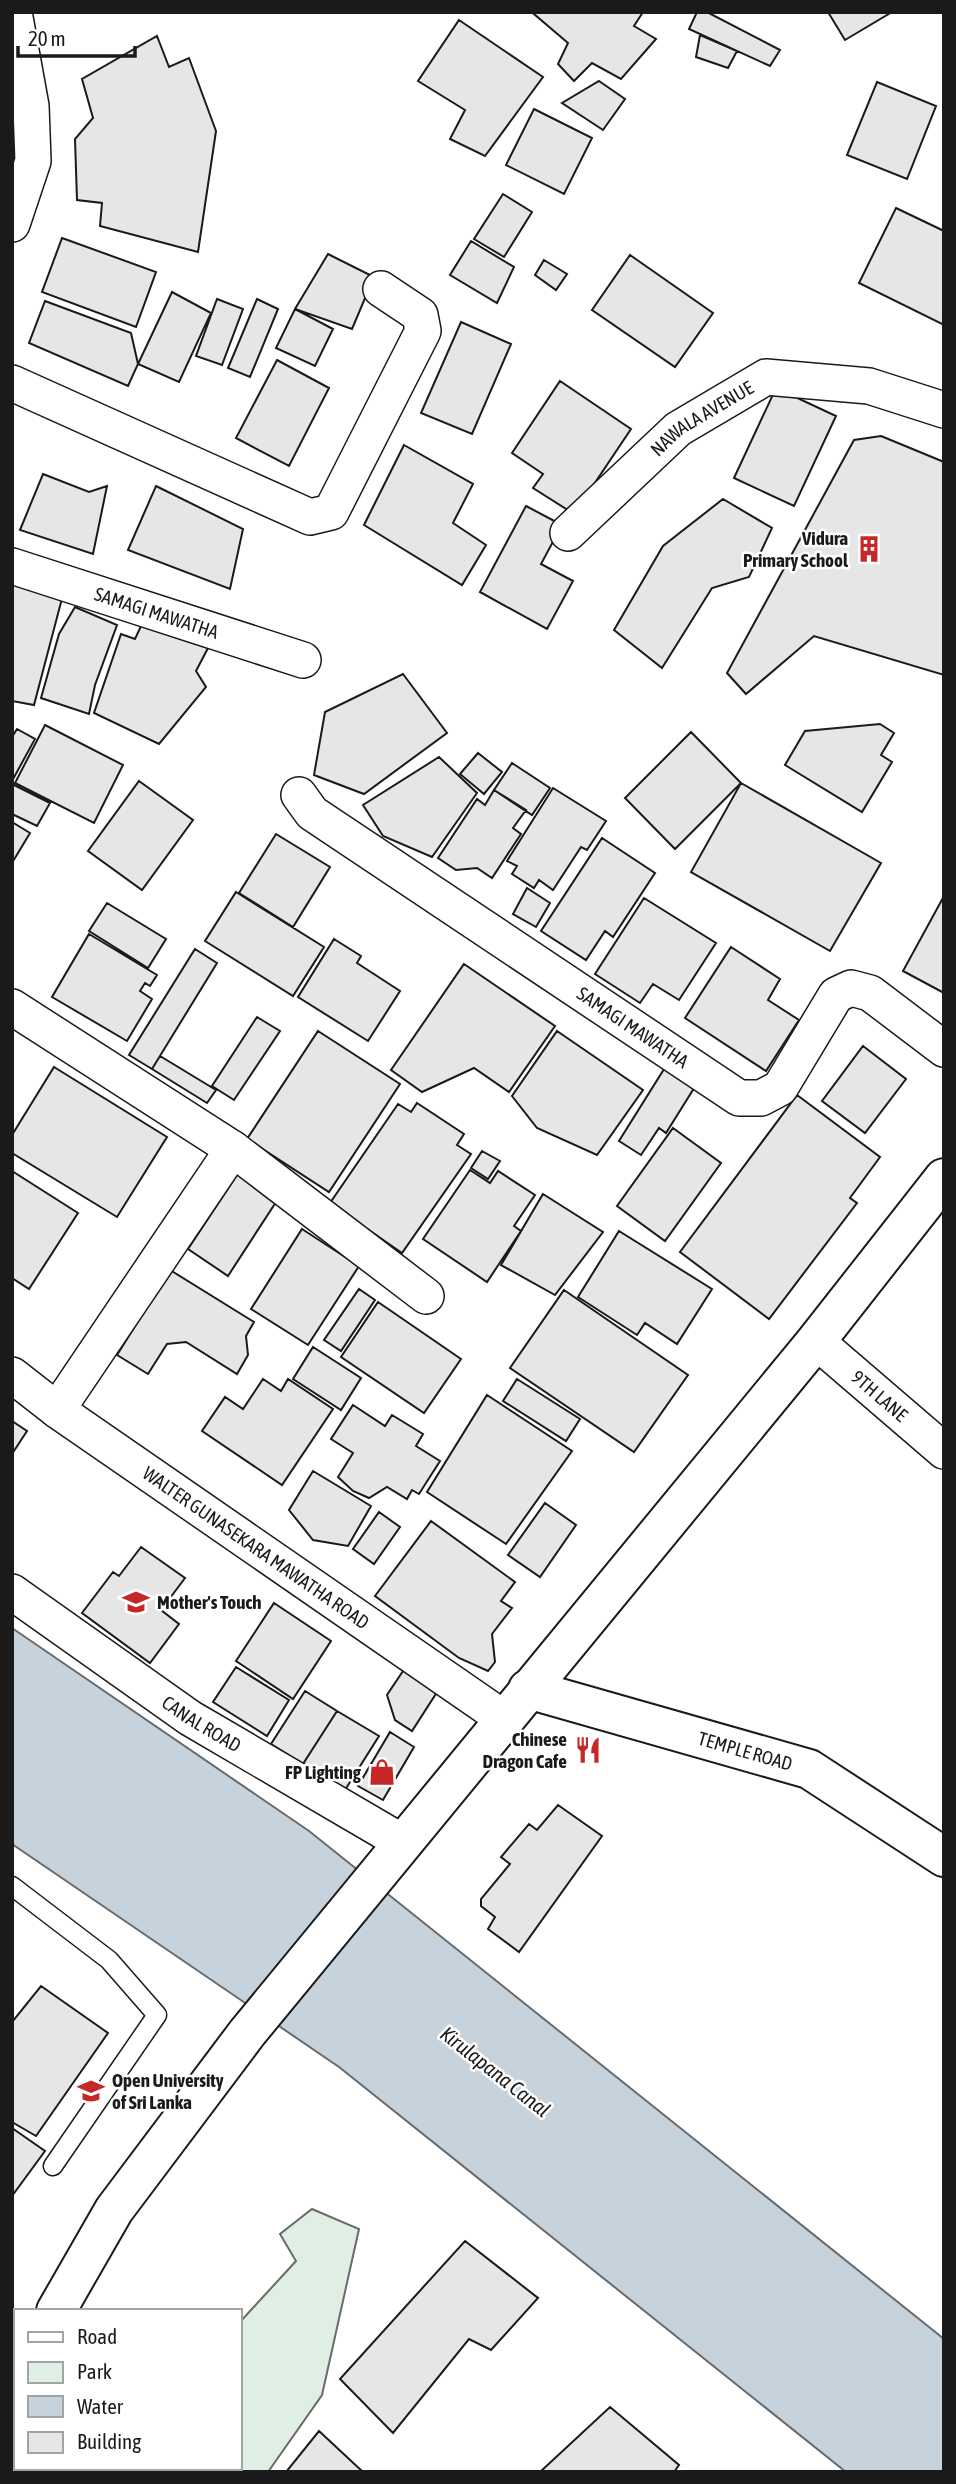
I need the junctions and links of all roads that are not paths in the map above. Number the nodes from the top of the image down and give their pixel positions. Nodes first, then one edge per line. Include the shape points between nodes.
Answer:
1 (14, 12) edge
2 (12, 224) edge
3 (381, 289) dead end
4 (12, 383) edge
5 (944, 410) edge
6 (568, 533) dead end
7 (12, 566) edge
8 (303, 660) dead end
9 (299, 795) dead end
10 (12, 1007) edge
11 (944, 1049) edge
12 (233, 1149) junction
13 (944, 1178) edge
14 (426, 1296) dead end
15 (816, 1340) junction
16 (12, 1375) edge
17 (57, 1410) junction
18 (944, 1451) edge
19 (12, 1592) edge
20 (528, 1689) junction
21 (503, 1718) junction
22 (399, 1845) junction
23 (944, 1857) edge
24 (12, 1886) edge
25 (53, 2166) dead end
26 (57, 2309) edge

1 - 2 street via 31,106 33,161
3 - 4 street via 420,315 423,331 331,512 310,517
5 - 6 street, NAWALA AVENUE via 869,386 766,377 678,429
7 - 8 street, SAMAGI MAWATHA
9 - 11 street, SAMAGI MAWATHA via 312,813 739,1098 761,1098 780,1088 836,995 851,988 870,993
10 - 12 street
12 - 14 street
12 - 17 street
13 - 15 main road
15 - 18 street, 9TH LANE
15 - 20 main road
16 - 17 street, WALTER GUNASEKARA MAWATHA ROAD
17 - 21 street, WALTER GUNASEKARA MAWATHA ROAD
19 - 22 street, CANAL ROAD via 190,1718
20 - 21 main road
20 - 23 main road, TEMPLE ROAD via 808,1769
21 - 22 main road
22 - 26 main road via 247,2033 114,2210
24 - 25 lane via 108,1960 157,2015

